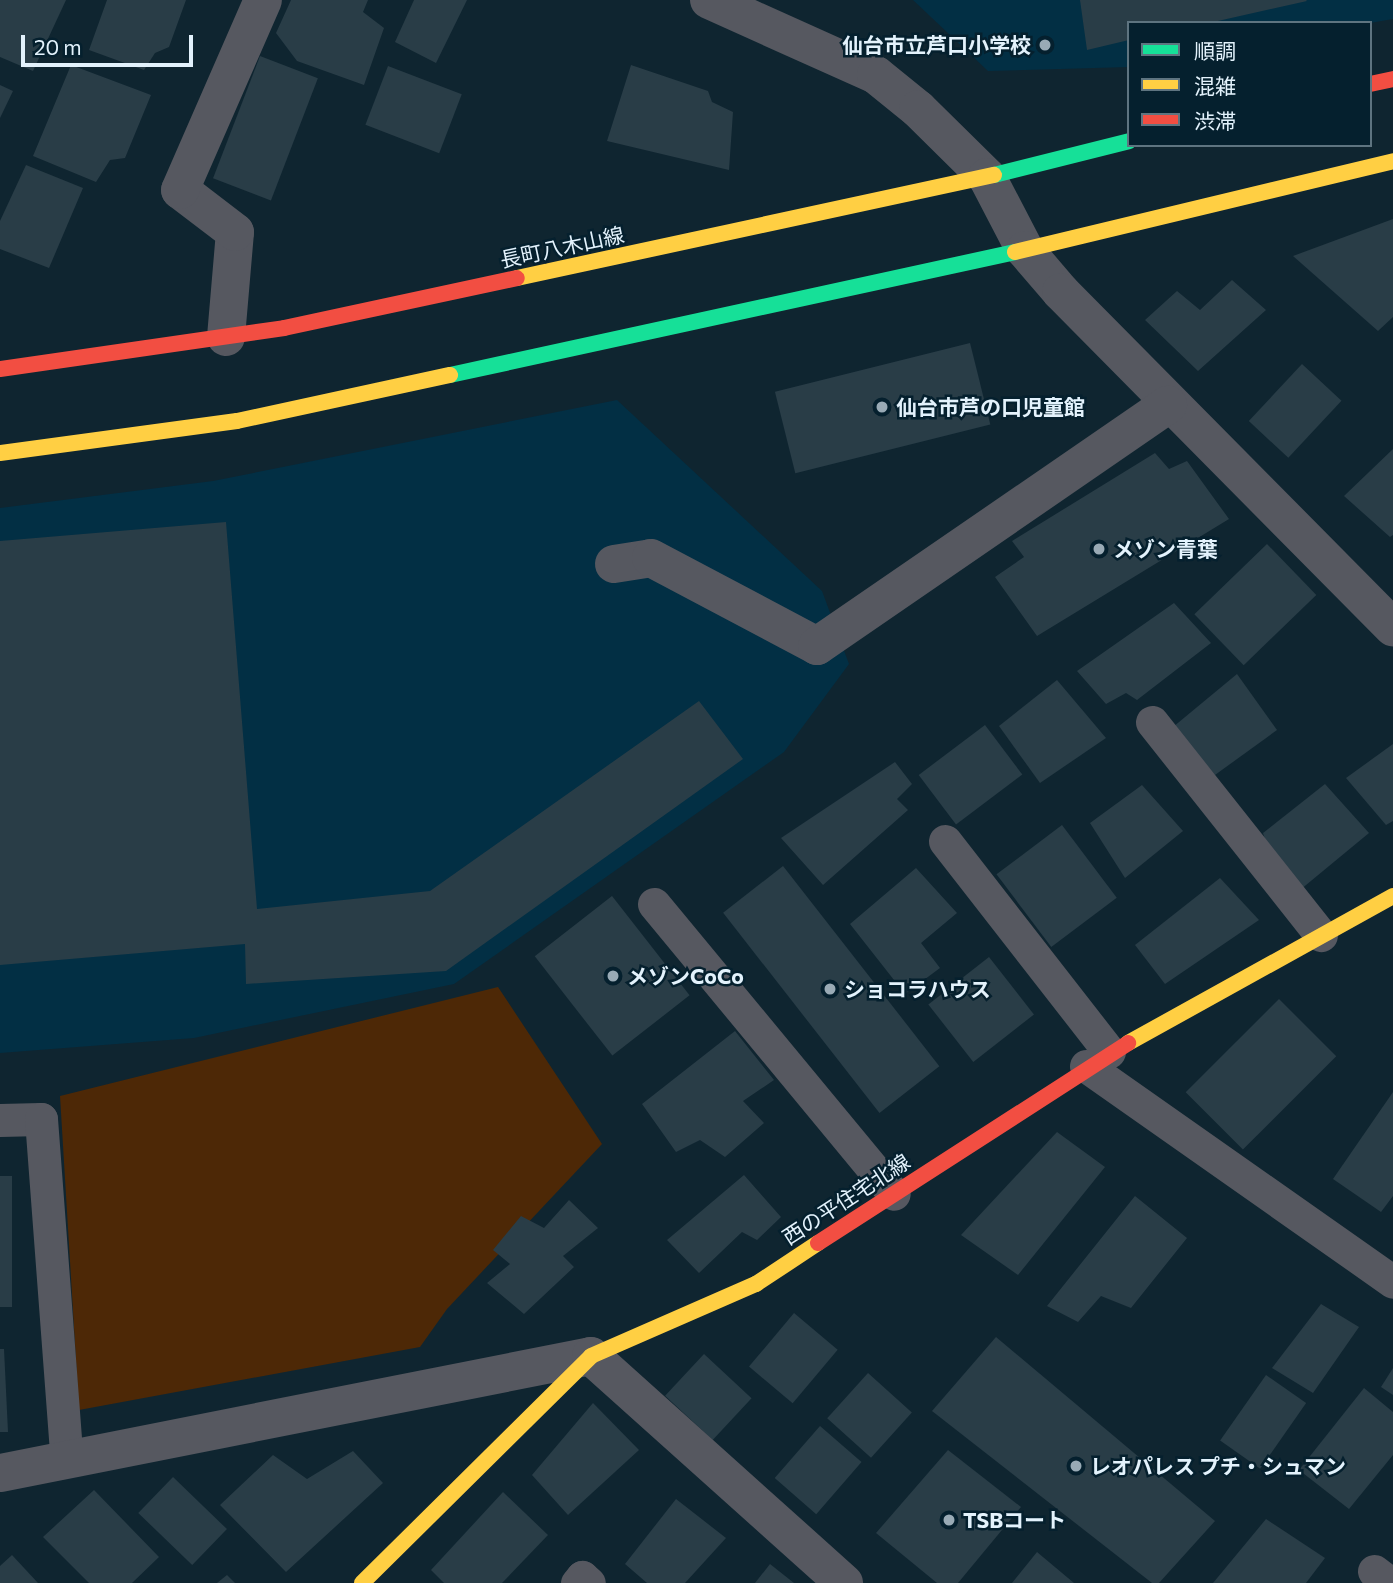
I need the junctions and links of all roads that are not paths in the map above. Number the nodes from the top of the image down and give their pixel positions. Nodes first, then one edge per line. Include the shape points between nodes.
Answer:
1 (263, 0) edge
2 (709, 0) edge
3 (752, 8) edge
4 (1393, 79) edge
5 (1372, 84) edge
6 (1127, 142) edge
7 (1393, 160) edge
8 (988, 177) junction
9 (1024, 250) junction
10 (226, 337) junction
11 (0, 369) edge
12 (1168, 405) junction
13 (0, 453) edge
14 (614, 564) dead end
15 (1393, 628) edge
16 (1153, 722) dead end
17 (945, 841) dead end
18 (1393, 896) edge
19 (654, 904) dead end
20 (1321, 935) junction
21 (1097, 1059) junction
22 (0, 1120) edge
23 (894, 1194) junction
24 (1393, 1282) edge
25 (591, 1356) junction
26 (67, 1461) junction
27 (0, 1473) edge
28 (362, 1583) edge
29 (577, 1583) edge
30 (589, 1583) edge
31 (844, 1583) edge

1 - 10 street via 180,190 235,232
2 - 3 street
3 - 8 street via 876,75
4 - 5 street
6 - 8 street, 長町八木山線
7 - 9 street
8 - 9 street
8 - 10 street, 長町八木山線
9 - 12 street
9 - 13 street via 237,421
10 - 11 street, 長町八木山線
12 - 14 street via 817,646 650,558
12 - 15 street
16 - 20 lane
17 - 21 lane
18 - 20 street, 西の平住宅北線
19 - 23 lane
20 - 21 street, 西の平住宅北線
21 - 23 street, 西の平住宅北線
21 - 24 lane
22 - 26 lane via 41,1119
23 - 25 street, 西の平住宅北線 via 756,1284
25 - 26 street
25 - 28 street, 西の平住宅北線
25 - 31 street
26 - 27 street
29 - 30 lane via 582,1577

